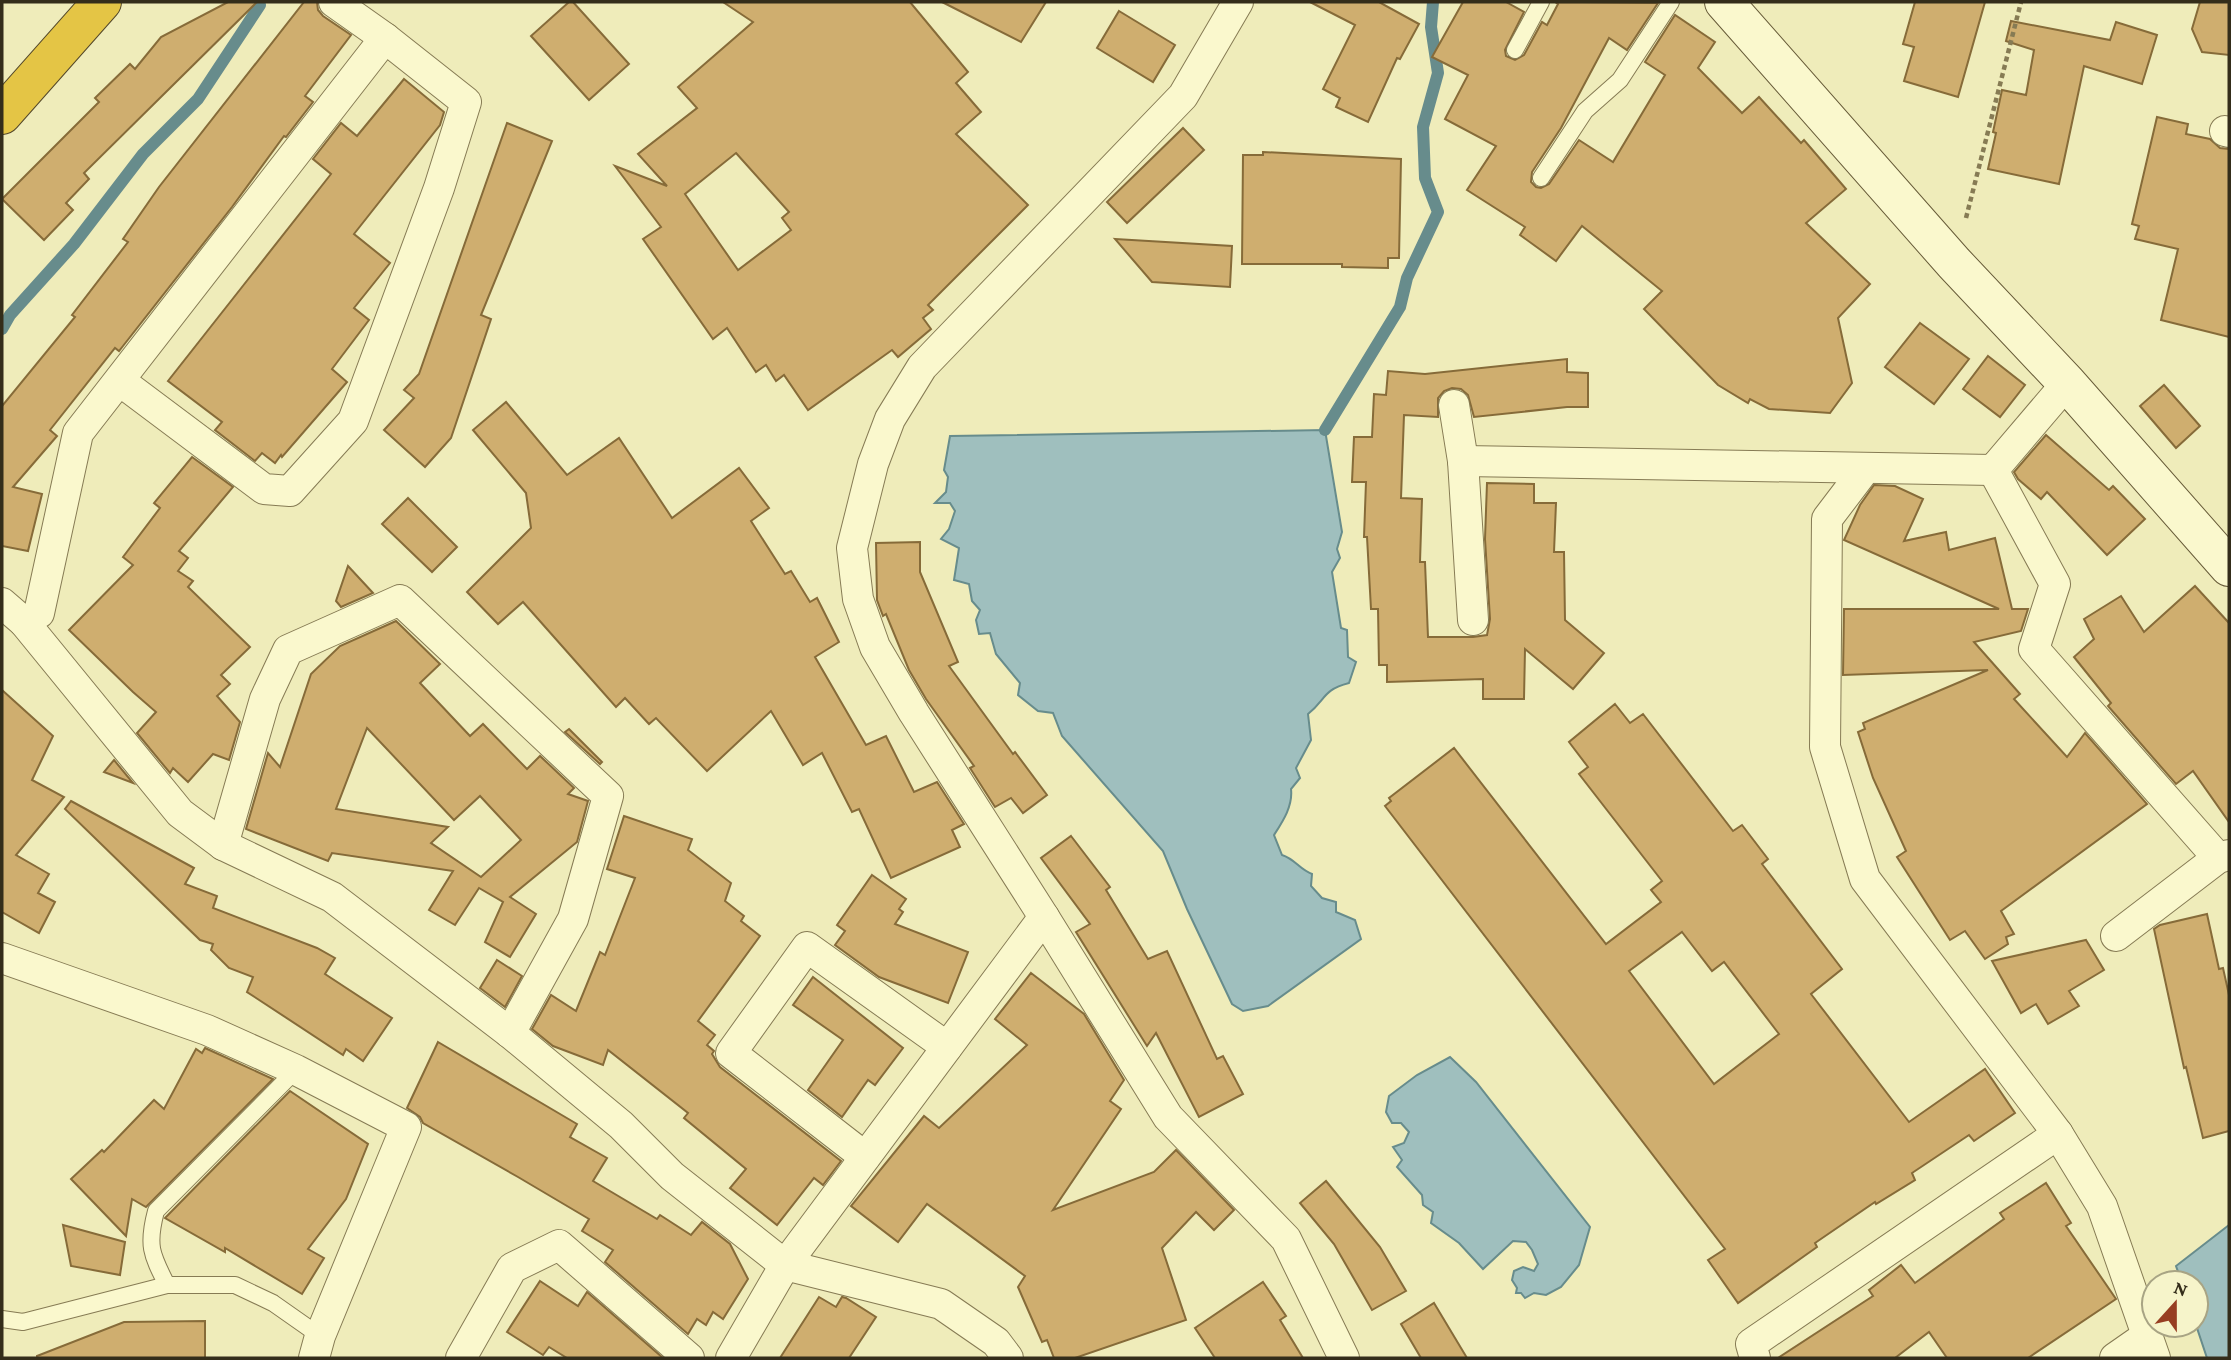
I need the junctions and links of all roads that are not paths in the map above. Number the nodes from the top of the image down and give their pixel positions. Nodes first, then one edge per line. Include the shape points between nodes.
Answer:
1 (102, 2) edge
2 (334, 2) edge
3 (1238, 2) edge
4 (1542, 2) edge
5 (1671, 2) edge
6 (1724, 2) edge
7 (385, 38) junction
8 (1515, 50) dead end
9 (2, 116) edge
10 (1541, 178) dead end
11 (120, 381) junction
12 (2067, 383) junction
13 (1454, 405) dead end
14 (1463, 461) junction
15 (1865, 469) junction
16 (1993, 470) junction
17 (2229, 567) edge
18 (13, 613) edge
19 (1473, 620) dead end
20 (223, 845) junction
21 (2224, 857) edge
22 (1044, 916) junction
23 (2116, 936) dead end
24 (2, 958) edge
25 (510, 1033) junction
26 (947, 1047) junction
27 (296, 1070) junction
28 (2058, 1134) junction
29 (865, 1157) junction
30 (785, 1265) junction
31 (167, 1285) junction
32 (2, 1319) edge
33 (317, 1347) edge
34 (2151, 1347) edge
35 (461, 1358) edge
36 (689, 1358) edge
37 (731, 1358) edge
38 (1008, 1358) edge
39 (1344, 1358) edge
40 (1755, 1358) edge
41 (2115, 1358) edge

1 - 9 highway
2 - 7 street
3 - 22 street via 1184,96 922,368 881,442 852,548 858,599 875,647
4 - 8 lane
5 - 10 lane via 1620,80 1585,111
6 - 12 street via 1954,263
7 - 11 street
7 - 11 street via 466,102 354,421 290,491 264,489
11 - 18 street via 78,433 39,612
12 - 16 street
12 - 17 street
13 - 14 street
14 - 15 street
14 - 19 street
15 - 16 street
15 - 28 street via 1827,519 1825,747 1866,879
16 - 21 street via 2055,584 2034,649
18 - 20 street via 180,813
20 - 25 street via 332,897
20 - 25 street via 265,699 288,650 400,600 608,796 573,919
21 - 23 street
22 - 26 street
22 - 39 street via 1168,1117 1286,1239
24 - 27 street via 207,1030
25 - 30 street via 621,1125 672,1176
26 - 29 street
26 - 29 street via 807,947 732,1053
27 - 31 lane via 156,1211 149,1238
27 - 33 street via 406,1127
28 - 34 street via 2102,1206
28 - 40 street via 1751,1344
29 - 30 street
30 - 37 street
30 - 38 street via 941,1304 996,1342
31 - 32 lane via 23,1322
31 - 33 lane via 235,1285 273,1303
34 - 41 street
35 - 36 street via 512,1268 559,1245

